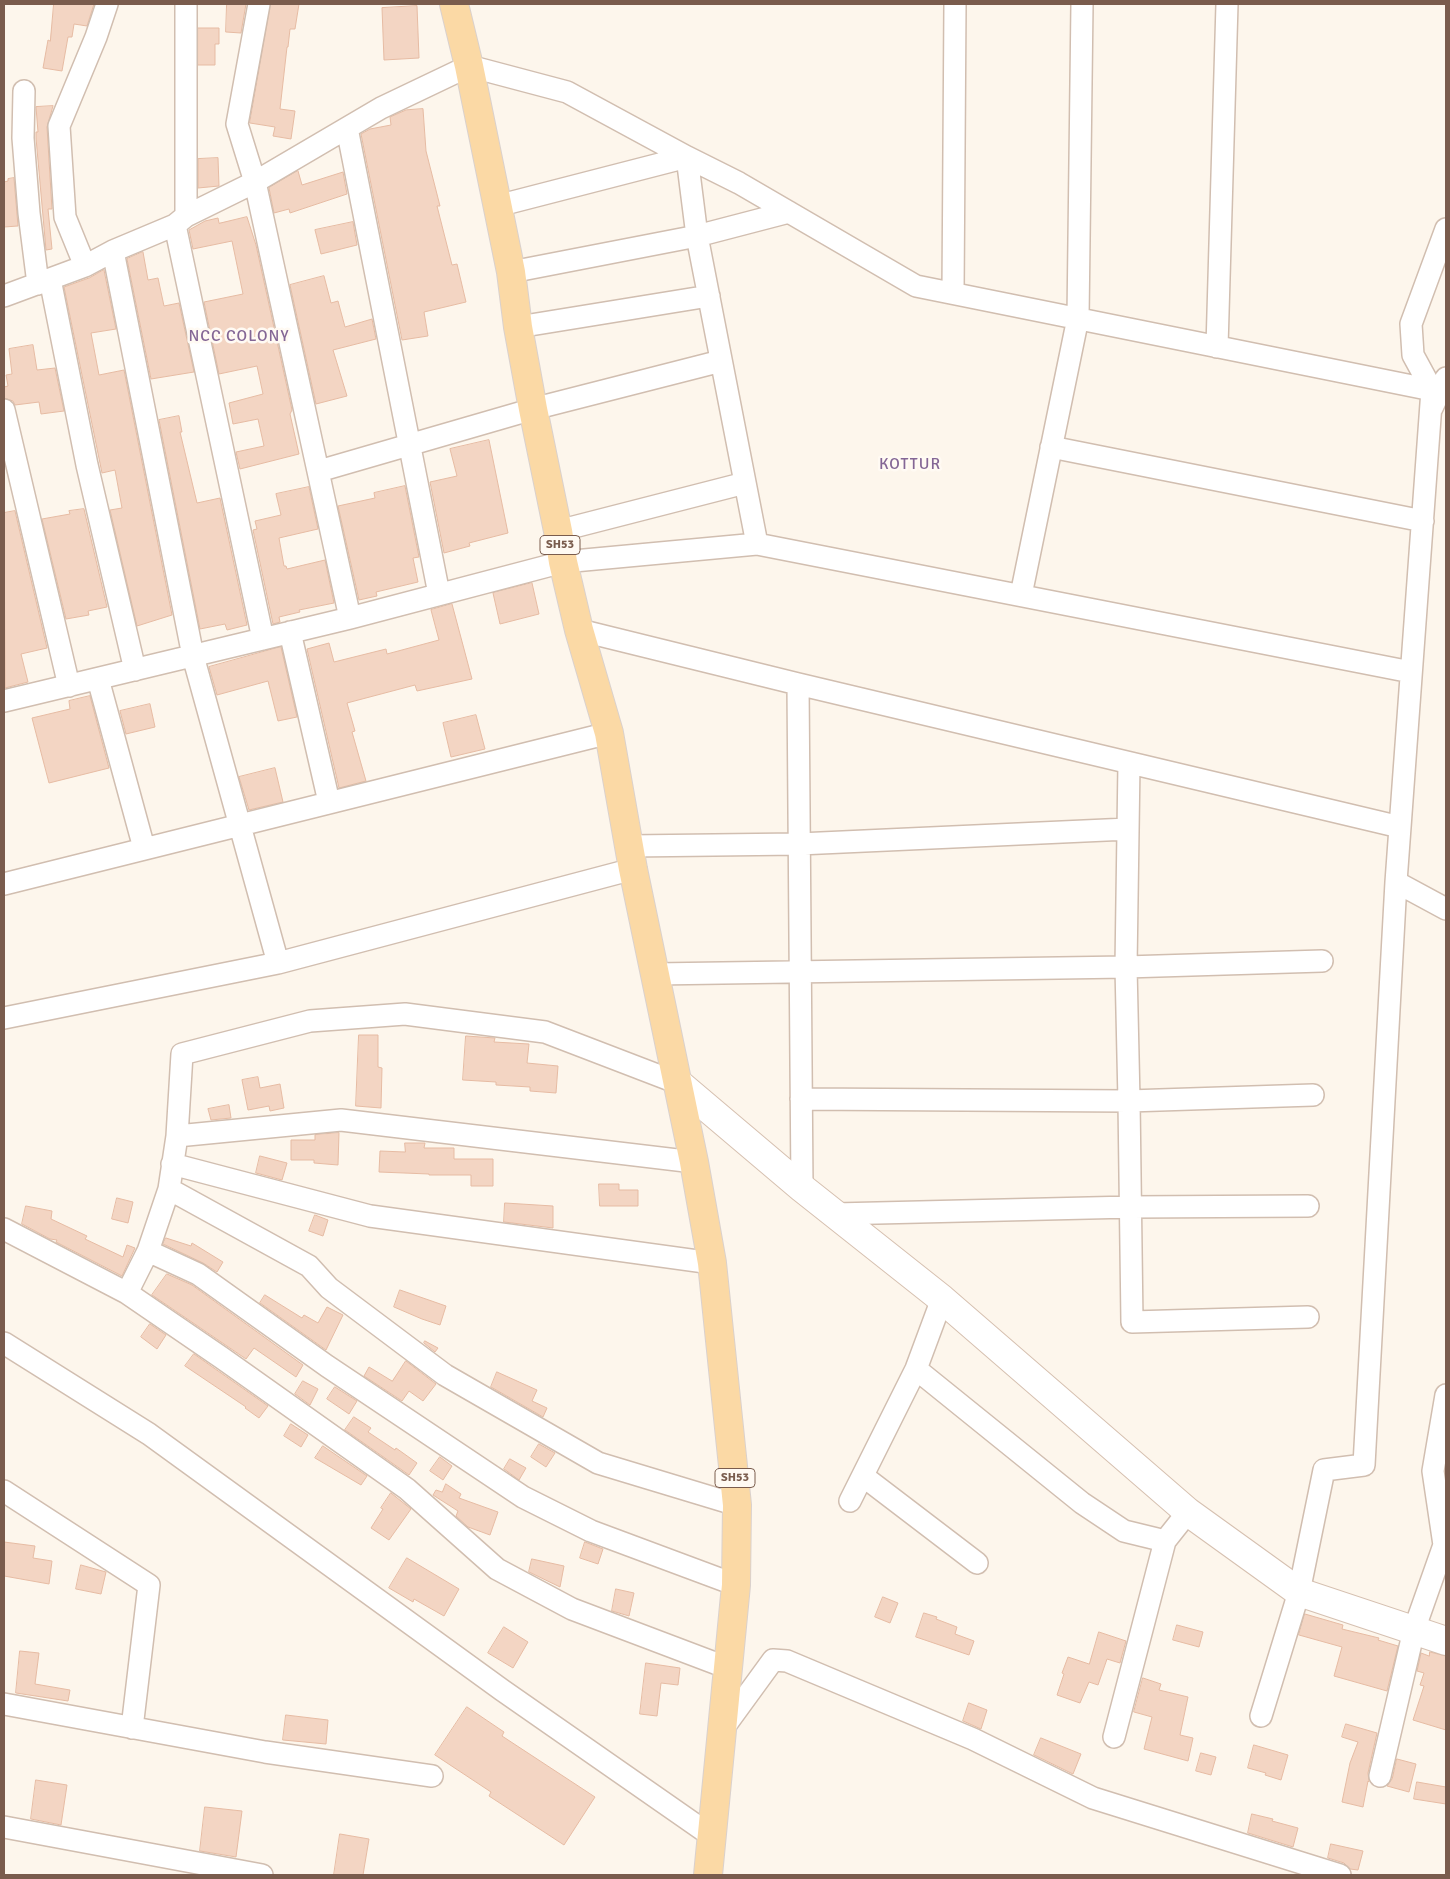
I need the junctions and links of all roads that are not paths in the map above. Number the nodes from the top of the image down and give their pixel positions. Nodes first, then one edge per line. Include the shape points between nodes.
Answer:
1 (107, 4) edge
2 (186, 4) edge
3 (259, 4) edge
4 (454, 4) edge
5 (955, 4) edge
6 (1082, 4) edge
7 (1227, 4) edge
8 (469, 66) junction
9 (24, 91) dead end
10 (347, 128) junction
11 (687, 158) junction
12 (255, 182) junction
13 (497, 206) junction
14 (789, 212) junction
15 (180, 220) junction
16 (1446, 230) edge
17 (697, 236) junction
18 (113, 251) junction
19 (85, 266) junction
20 (511, 272) junction
21 (44, 282) junction
22 (953, 293) junction
23 (4, 296) edge
24 (709, 296) junction
25 (1078, 318) junction
26 (518, 327) junction
27 (1217, 347) junction
28 (720, 361) junction
29 (1436, 393) edge
30 (533, 409) junction
31 (4, 410) edge
32 (410, 445) junction
33 (1051, 447) junction
34 (319, 471) junction
35 (745, 483) junction
36 (1423, 521) junction
37 (558, 531) junction
38 (757, 544) junction
39 (563, 562) junction
40 (439, 594) junction
41 (1020, 595) junction
42 (350, 618) junction
43 (578, 630) junction
44 (290, 632) junction
45 (263, 639) junction
46 (193, 656) junction
47 (135, 670) junction
48 (1411, 672) junction
49 (98, 680) junction
50 (798, 684) junction
51 (69, 686) junction
52 (4, 701) edge
53 (609, 734) junction
54 (1129, 763) junction
55 (329, 802) junction
56 (240, 825) junction
57 (1400, 827) junction
58 (1128, 829) junction
59 (799, 844) junction
60 (144, 848) junction
61 (631, 858) junction
62 (1396, 882) junction
63 (4, 884) edge
64 (1446, 909) edge
65 (1322, 961) dead end
66 (278, 963) junction
67 (1126, 967) junction
68 (800, 972) junction
69 (655, 974) junction
70 (4, 1018) edge
71 (678, 1083) junction
72 (1313, 1095) dead end
73 (801, 1099) junction
74 (1130, 1100) junction
75 (177, 1136) junction
76 (694, 1162) junction
77 (172, 1164) junction
78 (802, 1188) junction
79 (169, 1189) junction
80 (1308, 1206) dead end
81 (1131, 1207) junction
82 (835, 1214) junction
83 (4, 1229) edge
84 (148, 1251) junction
85 (712, 1263) junction
86 (127, 1293) junction
87 (942, 1299) junction
88 (1308, 1317) dead end
89 (4, 1343) edge
90 (916, 1368) junction
91 (1446, 1395) edge
92 (863, 1476) junction
93 (4, 1491) edge
94 (850, 1501) dead end
95 (737, 1506) junction
96 (1188, 1512) junction
97 (1165, 1541) junction
98 (1445, 1545) edge
99 (977, 1563) dead end
100 (736, 1585) junction
101 (1299, 1592) junction
102 (1414, 1630) junction
103 (1446, 1641) edge
104 (728, 1668) junction
105 (4, 1704) edge
106 (1260, 1716) dead end
107 (132, 1728) junction
108 (722, 1730) junction
109 (1114, 1737) dead end
110 (432, 1776) dead end
111 (1380, 1776) dead end
112 (4, 1827) edge
113 (712, 1837) junction
114 (249, 1874) edge
115 (708, 1875) edge
116 (1340, 1875) edge

1 - 19 street via 59,126 65,217
2 - 15 street
3 - 12 street via 237,124
4 - 8 main road, SH53
5 - 22 street
6 - 25 street
7 - 27 street
8 - 10 street
8 - 11 street via 567,92
8 - 13 main road, SH53
9 - 21 street via 23,138 29,213
10 - 12 street
10 - 32 street
11 - 13 street
11 - 14 street
11 - 17 street
12 - 15 street
12 - 34 street
13 - 20 main road, SH53
14 - 17 street
14 - 22 street via 916,286
15 - 18 street
15 - 45 street
16 - 29 street via 1411,324 1413,355
17 - 20 street
17 - 24 street
18 - 19 street
18 - 46 street
19 - 21 street
20 - 26 main road, SH53
21 - 23 street
21 - 47 street
22 - 25 street
24 - 26 street
24 - 28 street
25 - 27 street
25 - 33 street
26 - 30 main road, SH53
27 - 29 street
28 - 30 street
28 - 35 street
29 - 36 street
30 - 32 street
30 - 37 main road, SH53
31 - 51 street
32 - 34 street
32 - 40 street
33 - 36 street
33 - 41 street
34 - 42 street
35 - 37 street
35 - 38 street
36 - 48 street
37 - 39 main road, SH53
38 - 39 street
38 - 41 street
39 - 40 street
39 - 43 main road, SH53
40 - 42 street
41 - 48 street
42 - 44 street
43 - 50 street
43 - 53 main road, SH53
44 - 45 street
44 - 55 street
45 - 46 street
46 - 47 street
46 - 56 street
47 - 49 street
48 - 57 street
49 - 51 street
49 - 60 street
50 - 54 street
50 - 59 street
51 - 52 street
53 - 55 street
53 - 61 main road, SH53
54 - 57 street
54 - 58 street
55 - 56 street
56 - 60 street
56 - 66 street
57 - 62 street
58 - 59 street
58 - 67 street
59 - 61 street
59 - 68 street
60 - 63 street
61 - 66 street
61 - 69 main road, SH53
62 - 64 street
62 - 101 street via 1364,1465 1324,1470
65 - 67 street
66 - 70 street
67 - 68 street
67 - 74 street
68 - 69 street
68 - 73 street
69 - 71 main road, SH53
71 - 75 street via 545,1032 405,1014 310,1021 182,1054
71 - 76 main road, SH53
71 - 78 street
72 - 74 street
73 - 74 street
73 - 78 street
74 - 81 street
75 - 76 street via 341,1120
75 - 77 street
76 - 85 main road, SH53
77 - 79 street
77 - 85 street via 370,1216
78 - 82 street
79 - 84 street
79 - 95 street via 310,1266 329,1288 444,1375 598,1463
80 - 81 street
81 - 82 street
81 - 88 street via 1132,1322
82 - 87 street
83 - 86 street
84 - 86 street
84 - 100 street via 198,1274 327,1366 524,1497 591,1531
85 - 95 main road, SH53
86 - 104 street via 407,1489 497,1569 572,1610
87 - 90 street
87 - 96 street
89 - 113 street via 149,1434 502,1690
90 - 92 street
90 - 97 street via 1082,1503 1124,1531
91 - 98 street via 1434,1471
92 - 94 street
92 - 99 street
93 - 107 street via 149,1585
95 - 100 main road, SH53
96 - 97 street
96 - 101 street
97 - 109 street
98 - 102 street
100 - 104 main road, SH53
101 - 102 street
101 - 106 street
102 - 103 street
102 - 111 street
104 - 108 main road, SH53
105 - 107 street
107 - 110 street via 265,1752
108 - 113 main road, SH53
108 - 116 street via 774,1660 787,1662 973,1739 1093,1798
112 - 114 street
113 - 115 main road, SH53

